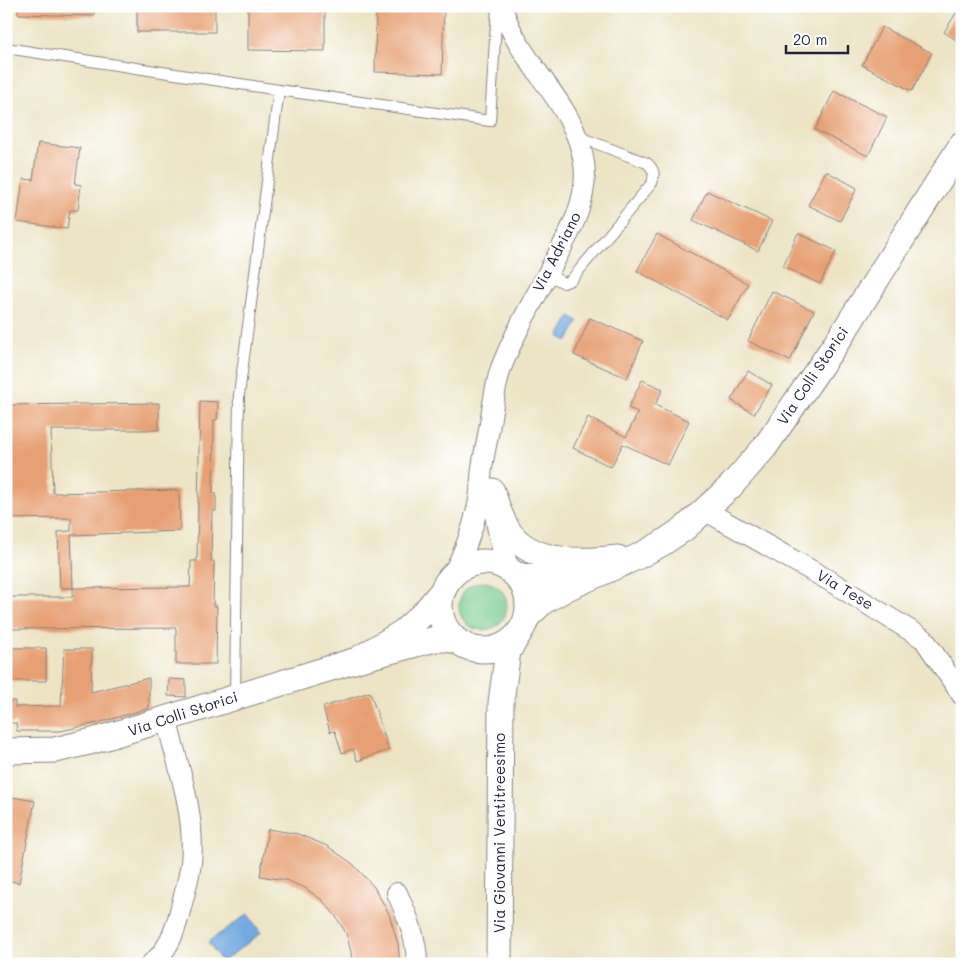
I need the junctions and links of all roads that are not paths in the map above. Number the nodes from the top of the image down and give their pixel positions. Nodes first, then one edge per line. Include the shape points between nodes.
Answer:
1 (497, 6) edge
2 (502, 6) edge
3 (6, 48) edge
4 (279, 90) junction
5 (577, 136) junction
6 (962, 144) edge
7 (547, 274) junction
8 (490, 422) junction
9 (492, 491) junction
10 (706, 511) junction
11 (648, 552) junction
12 (619, 565) junction
13 (512, 572) junction
14 (448, 583) junction
15 (524, 624) junction
16 (465, 646) junction
17 (357, 660) junction
18 (962, 696) edge
19 (235, 697) junction
20 (500, 702) junction
21 (166, 720) junction
22 (6, 751) edge
23 (398, 893) dead end
24 (151, 964) edge
25 (417, 964) edge
26 (499, 964) edge

1 - 4 lane via 490,121
2 - 5 street, Via Adriano via 514,37 560,103
3 - 4 lane
4 - 19 lane via 239,396
5 - 7 street, Via Adriano via 584,165 580,206
5 - 7 lane via 647,163 654,172 652,182 572,280 564,283
6 - 10 street, Via Colli Storici via 842,336 765,447
7 - 8 street, Via Adriano via 501,369
8 - 9 street, Via Adriano
8 - 14 street, Via Adriano via 478,508 463,555
9 - 11 street via 511,534 532,551 568,560 592,561
9 - 13 street, Via Adriano via 497,531
10 - 11 street, Via Colli Storici
10 - 18 street, Via Tese via 830,580 924,639
11 - 12 street, Via Colli Storici
12 - 13 street, Via Colli Storici via 538,579
12 - 15 street, Via Colli Storici via 544,601
13 - 14 street, Via Colli Storici via 486,562 468,566
13 - 15 street via 526,594 528,605
14 - 16 street via 440,604 442,618 448,632
14 - 17 street, Via Colli Storici via 424,613 403,632
15 - 16 street, Via Colli Storici via 511,642 499,648 485,651
15 - 20 street, Via Giovanni Ventitreesimo via 508,651
16 - 17 street, Via Colli Storici via 435,639
16 - 20 street, Via Giovanni Ventitreesimo via 481,658
17 - 19 street, Via Colli Storici
19 - 21 street, Via Colli Storici
20 - 26 street, Via Giovanni Ventitreesimo
21 - 22 street, Via Colli Storici via 55,750
21 - 24 street via 187,802 191,862 171,941
23 - 25 street via 411,923

